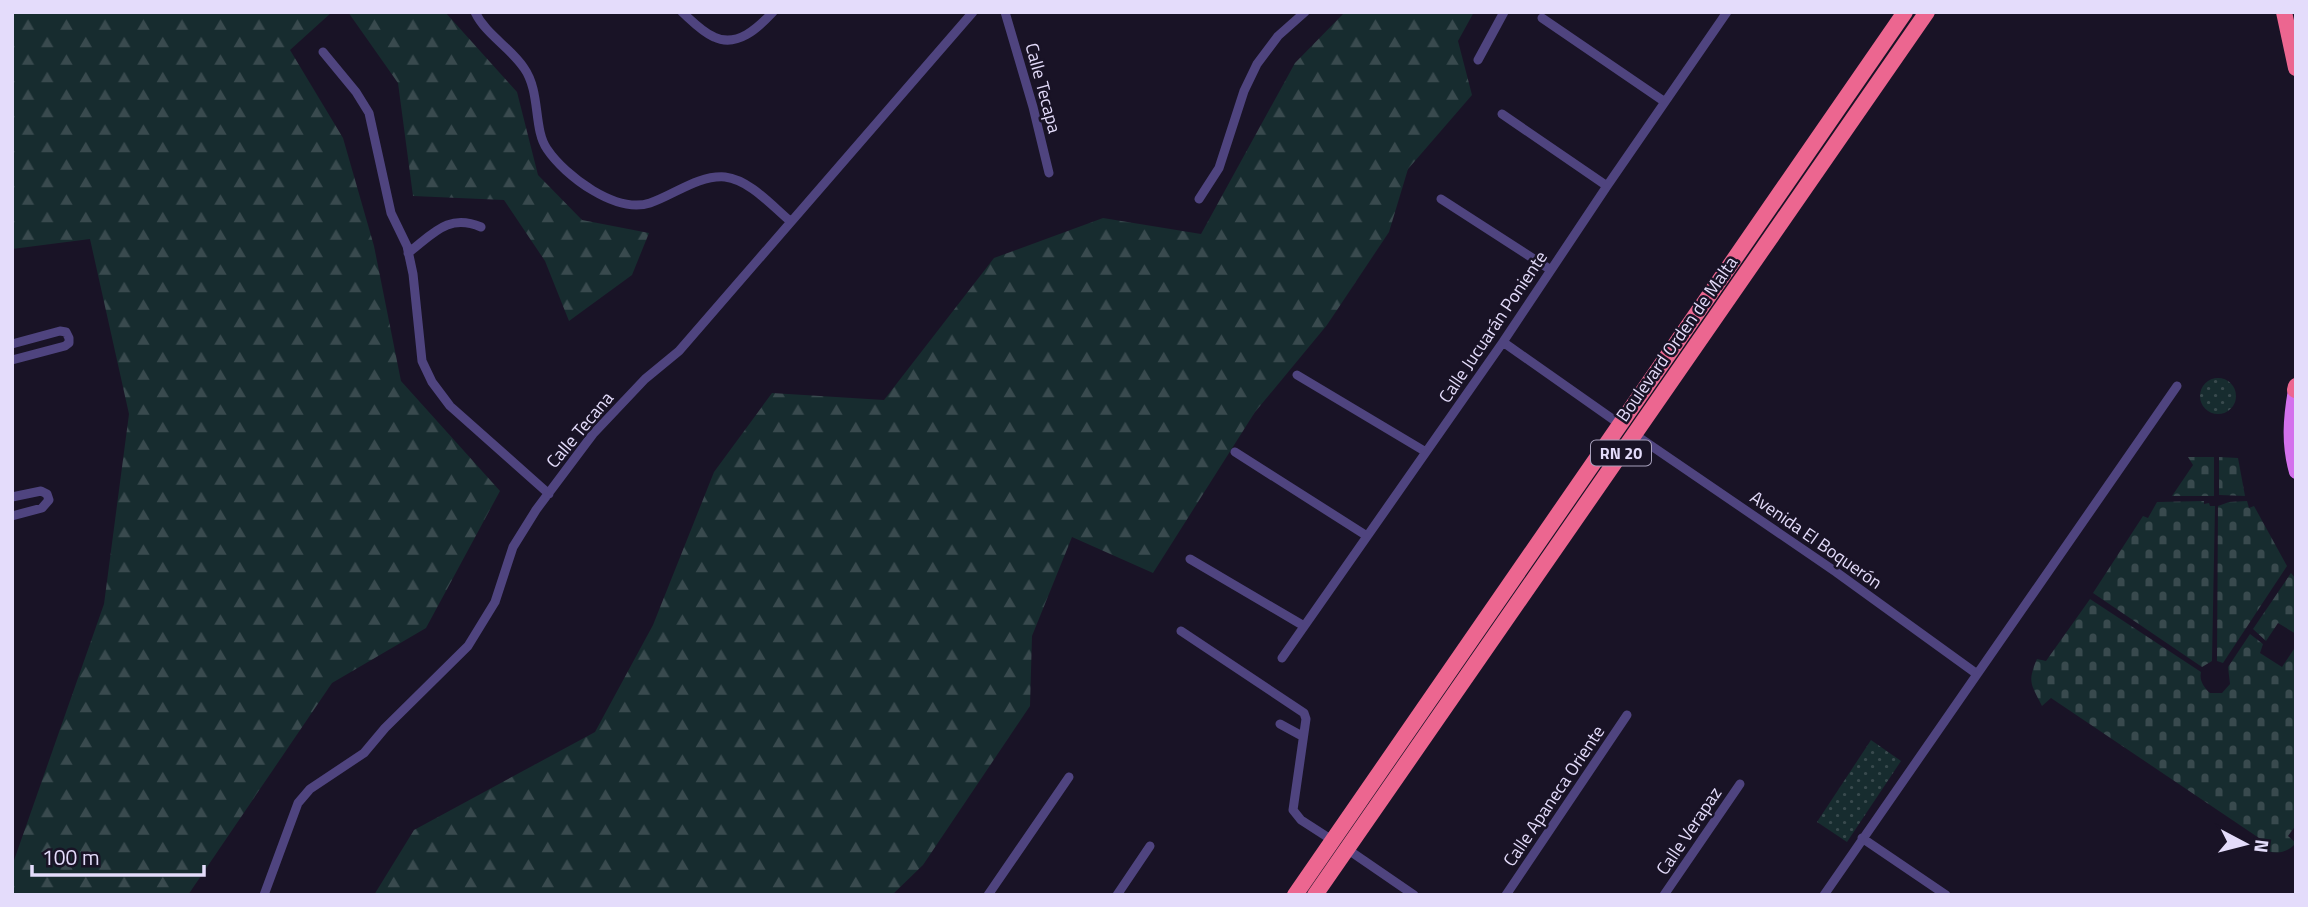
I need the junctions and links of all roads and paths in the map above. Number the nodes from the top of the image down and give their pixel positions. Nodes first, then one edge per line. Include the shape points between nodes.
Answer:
1 (475, 12) edge
2 (682, 12) edge
3 (773, 12) edge
4 (973, 12) edge
5 (1005, 12) edge
6 (1305, 12) edge
7 (1504, 12) edge
8 (1905, 12) edge
9 (1927, 12) edge
10 (2284, 12) edge
11 (1722, 14) edge
12 (1542, 18) dead end
13 (323, 52) dead end
14 (1478, 60) dead end
15 (2296, 68) edge
16 (1665, 102) junction
17 (1502, 114) dead end
18 (1049, 173) dead end
19 (1607, 186) junction
20 (1199, 199) dead end
21 (1441, 199) dead end
22 (790, 221) junction
23 (481, 227) dead end
24 (408, 253) junction
25 (1550, 270) junction
26 (1503, 342) junction
27 (12, 344) edge
28 (12, 360) edge
29 (1297, 375) dead end
30 (2177, 386) dead end
31 (2295, 388) edge
32 (1628, 429) junction
33 (1235, 452) dead end
34 (1426, 452) junction
35 (2296, 472) edge
36 (549, 494) junction
37 (12, 497) edge
38 (12, 516) edge
39 (1367, 536) junction
40 (1190, 559) dead end
41 (1304, 626) junction
42 (1181, 631) dead end
43 (1282, 657) dead end
44 (1977, 674) junction
45 (1628, 715) dead end
46 (1280, 724) dead end
47 (1303, 736) junction
48 (1069, 776) dead end
49 (1740, 784) dead end
50 (1863, 838) junction
51 (1332, 840) junction
52 (1150, 846) dead end
53 (1347, 849) junction
54 (264, 895) edge
55 (988, 895) edge
56 (1117, 895) edge
57 (1295, 895) edge
58 (1314, 895) edge
59 (1414, 895) edge
60 (1506, 895) edge
61 (1664, 895) edge
62 (1824, 895) edge
63 (1946, 895) edge

1 - 22 street via 524,68 534,88 545,146 590,189 629,205 648,204 708,178 726,177 744,183
2 - 3 street via 714,38 736,39 756,30
4 - 22 street, Calle Tecana
5 - 18 street, Calle Tecapa
6 - 20 street via 1278,36 1257,64 1219,168
7 - 14 street
8 - 32 highway, Boulevard Orden de Malta / RN 20
9 - 32 highway, Boulevard Orden de Malta / RN 20
10 - 15 highway
11 - 16 street, Calle Jucuarán Poniente
12 - 16 street
13 - 24 street via 369,113 391,213
16 - 19 street, Calle Jucuarán Poniente
17 - 19 street
19 - 25 street, Calle Jucuarán Poniente
21 - 25 street
22 - 36 street, Calle Tecana via 679,351 593,434
23 - 24 street via 467,220 448,224
24 - 36 street via 422,361 432,382 450,406
25 - 26 street, Calle Jucuarán Poniente
26 - 32 street, Avenida El Boquerón
26 - 34 street, Calle Jucuarán Poniente
27 - 28 street via 60,331 69,338 65,346
29 - 34 street
30 - 44 street
31 - 35 main road via 2291,456
32 - 44 street, Avenida El Boquerón
32 - 51 highway, Boulevard Orden de Malta / RN 20
32 - 53 highway, Boulevard Orden de Malta / RN 20
33 - 39 street
34 - 39 street, Calle Jucuarán Poniente
36 - 54 street, Calle Tecana via 513,547 495,602 468,646 364,752 310,789 298,803
37 - 38 street via 41,491 49,500 43,508
39 - 41 street, Calle Jucuarán Poniente
40 - 41 street
41 - 43 street, Calle Jucuarán Poniente
42 - 47 street via 1304,713
44 - 50 street
45 - 60 street, Calle Apaneca Oriente
46 - 47 street
47 - 51 street via 1293,810
48 - 55 street
49 - 61 street, Calle Verapaz
50 - 62 street
50 - 63 street
51 - 57 highway, Boulevard Orden de Malta / RN 20
52 - 56 street
53 - 58 highway, Boulevard Orden de Malta / RN 20
53 - 59 street

